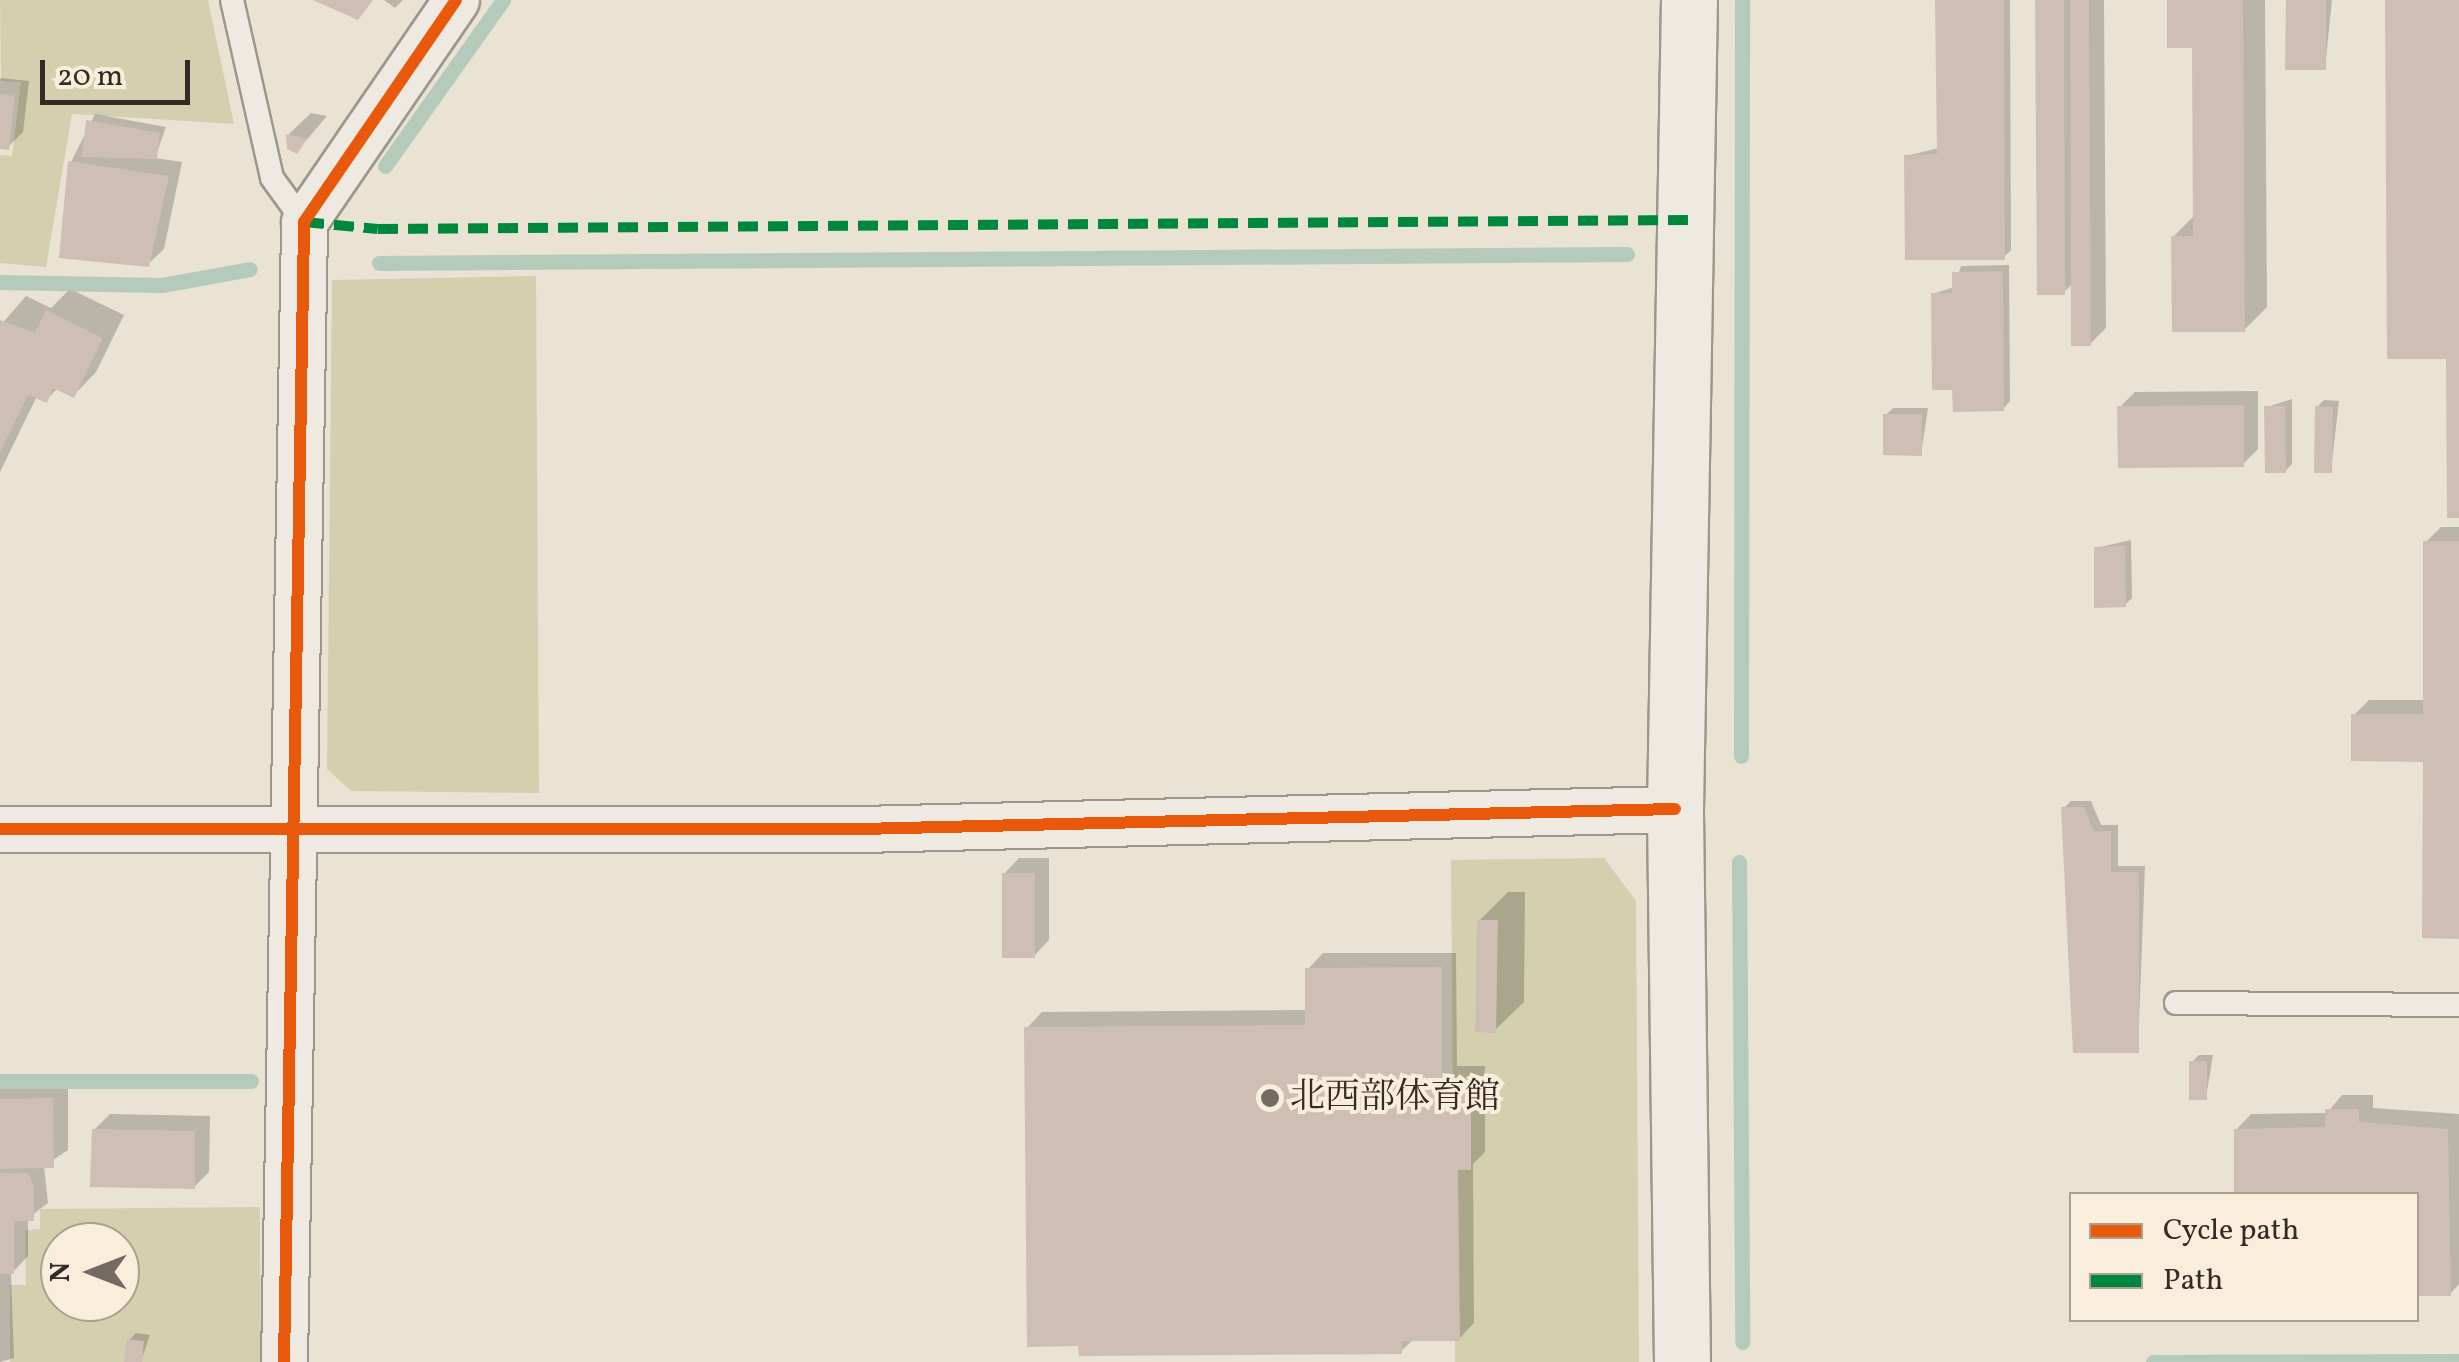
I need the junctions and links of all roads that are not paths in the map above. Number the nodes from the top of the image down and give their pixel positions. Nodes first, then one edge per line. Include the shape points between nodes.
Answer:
1 (232, 0) edge
2 (456, 0) edge
3 (1688, 0) edge
4 (304, 222) junction
5 (1675, 809) junction
6 (288, 828) junction
7 (0, 830) edge
8 (2176, 1003) dead end
9 (2459, 1006) edge
10 (284, 1362) edge
11 (1682, 1362) edge

1 - 4 lane via 272,178
2 - 4 street
3 - 5 street
4 - 6 street
5 - 6 street via 861,829
5 - 11 street
6 - 7 street
6 - 10 street
8 - 9 lane

